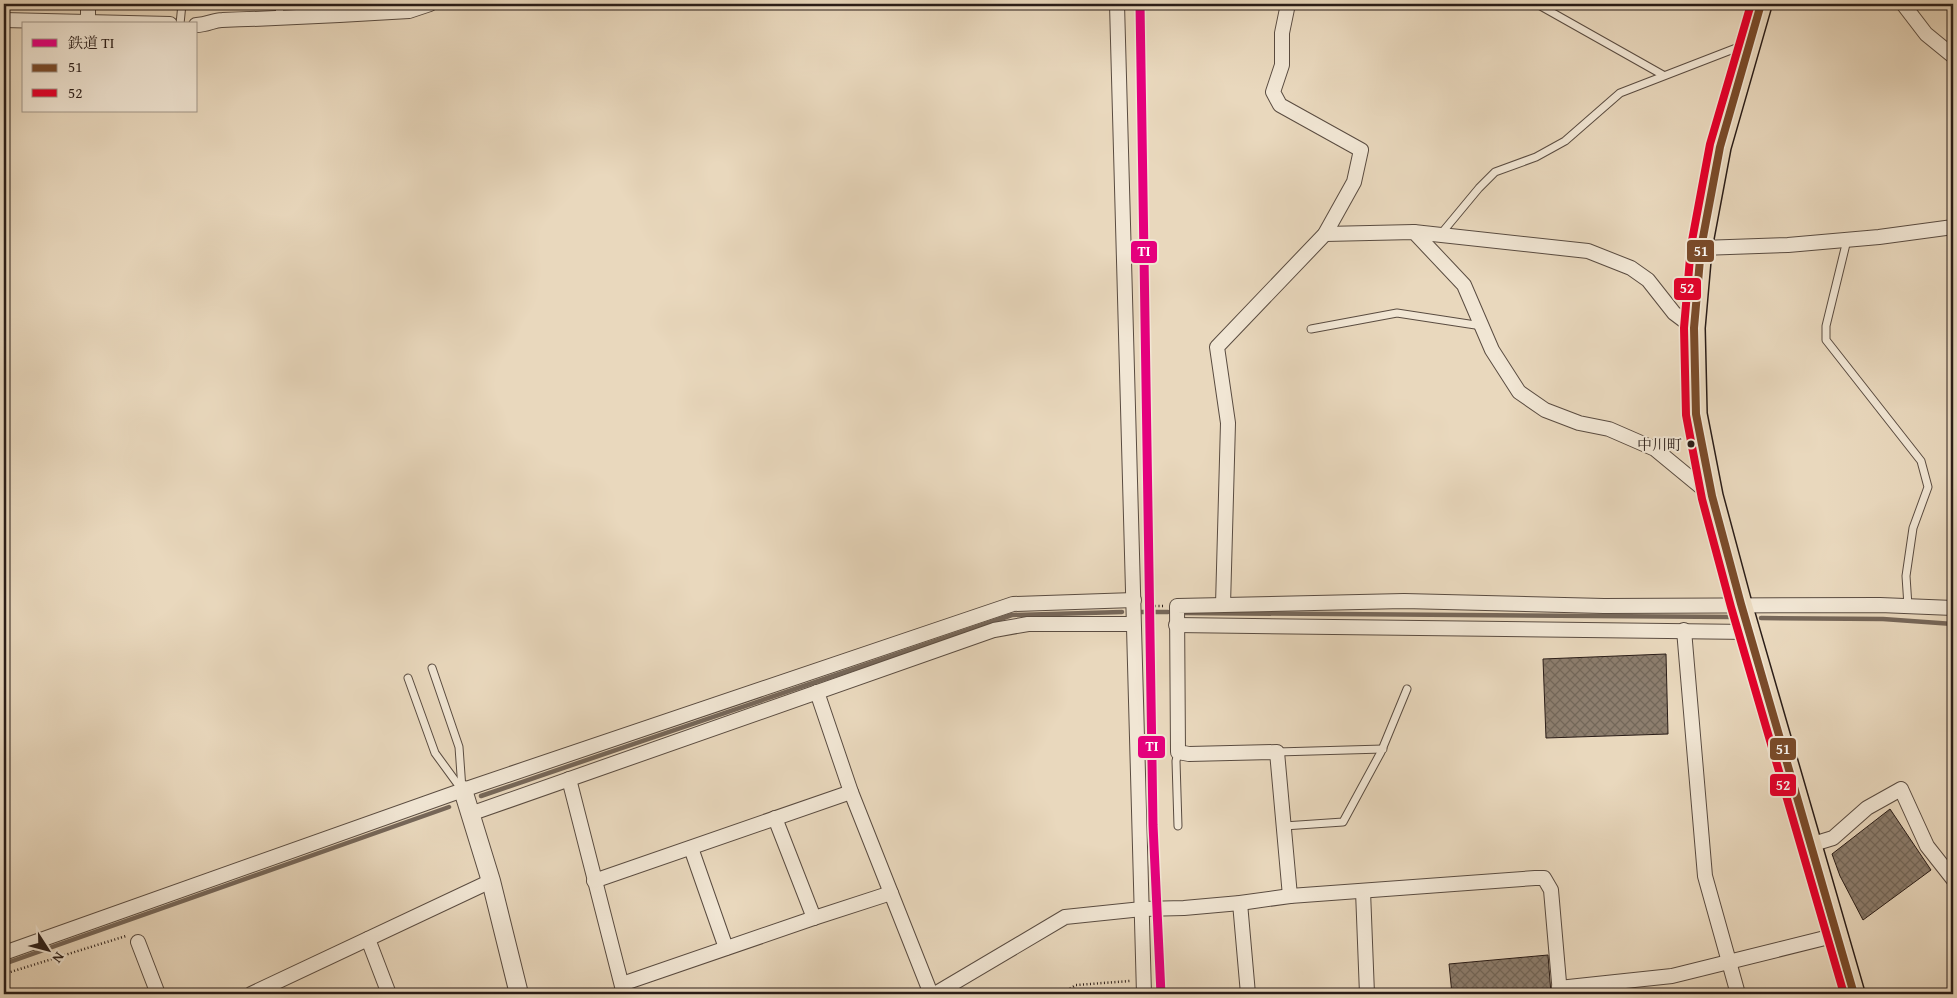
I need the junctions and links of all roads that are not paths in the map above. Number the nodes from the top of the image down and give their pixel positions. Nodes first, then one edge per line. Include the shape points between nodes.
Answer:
1 (88, 4) edge
2 (182, 4) edge
3 (280, 4) edge
4 (430, 4) edge
5 (1117, 4) edge
6 (1288, 4) edge
7 (1537, 4) edge
8 (1761, 4) edge
9 (1903, 4) edge
10 (279, 18) junction
11 (4, 20) edge
12 (88, 21) junction
13 (115, 22) edge
14 (180, 22) edge
15 (198, 25) edge
16 (1749, 43) junction
17 (1953, 56) edge
18 (1663, 75) junction
19 (1953, 227) edge
20 (1414, 232) junction
21 (1325, 234) junction
22 (1440, 235) junction
23 (1847, 240) junction
24 (1700, 248) junction
25 (1482, 326) junction
26 (1694, 328) junction
27 (1311, 329) dead end
28 (1712, 496) junction
29 (1140, 603) junction
30 (1741, 604) junction
31 (1223, 605) junction
32 (1908, 606) junction
33 (1953, 608) edge
34 (1133, 624) junction
35 (1176, 625) junction
36 (1684, 630) junction
37 (1749, 632) junction
38 (432, 668) dead end
39 (408, 678) dead end
40 (1407, 689) dead end
41 (816, 692) junction
42 (1383, 749) junction
43 (1178, 752) junction
44 (1277, 752) junction
45 (569, 779) junction
46 (462, 790) junction
47 (851, 792) junction
48 (470, 814) junction
49 (775, 818) junction
50 (1178, 826) dead end
51 (1284, 826) junction
52 (1810, 845) junction
53 (691, 848) junction
54 (1953, 879) edge
55 (491, 881) junction
56 (594, 882) junction
57 (1364, 890) junction
58 (891, 893) junction
59 (1290, 896) junction
60 (1240, 903) junction
61 (1142, 909) junction
62 (814, 918) junction
63 (1837, 935) junction
64 (368, 939) junction
65 (138, 942) road end
66 (726, 948) junction
67 (4, 953) edge
68 (1728, 960) junction
69 (1144, 987) edge
70 (623, 989) edge
71 (273, 990) edge
72 (1559, 991) edge
73 (158, 994) edge
74 (251, 994) edge
75 (389, 994) edge
76 (519, 994) edge
77 (931, 994) edge
78 (936, 994) edge
79 (1248, 994) edge
80 (1367, 994) edge
81 (1738, 994) edge
82 (1854, 994) edge

1 - 12 street
2 - 14 lane
3 - 10 lane
4 - 10 street via 409,11
5 - 29 street
6 - 21 street via 1282,33 1282,65 1273,92 1280,105 1361,150 1354,182
7 - 18 lane
8 - 16 main road
9 - 17 street via 1926,34
10 - 15 street via 218,20
11 - 12 street
12 - 13 street
16 - 18 lane
16 - 24 main road via 1720,147
18 - 22 lane via 1620,92 1566,141 1536,157 1495,172
19 - 23 street
20 - 21 street
20 - 22 street
20 - 25 street via 1464,286
21 - 31 street via 1217,347 1228,423
22 - 26 street via 1588,251 1631,268 1648,280 1674,313
23 - 24 street
23 - 32 lane via 1826,326 1826,340 1921,462 1928,487 1913,528 1906,576
24 - 26 main road
25 - 27 lane via 1397,313
25 - 28 street via 1492,350 1519,392 1545,410 1579,423 1609,429 1655,449
26 - 28 main road via 1696,414
28 - 30 main road
29 - 34 street
29 - 46 street via 1013,604
30 - 31 street via 1604,606 1404,601
30 - 32 street
30 - 37 main road
31 - 35 street via 1177,606
32 - 33 street
34 - 41 street via 1028,624 994,630
34 - 61 street
35 - 36 street
35 - 43 street
36 - 37 street
36 - 68 street via 1705,876
37 - 52 main road
38 - 46 lane via 460,747
39 - 46 lane via 435,753
40 - 42 lane
41 - 45 street
41 - 47 street
42 - 44 lane
42 - 51 lane via 1343,822
43 - 44 street
43 - 50 lane
44 - 51 street
45 - 48 street
45 - 56 street
46 - 48 street
46 - 67 street
47 - 49 street
47 - 58 street
48 - 55 street
49 - 53 street
49 - 62 street
51 - 59 street
52 - 54 street via 1833,838 1867,808 1901,789 1927,846
52 - 63 main road
53 - 56 street
53 - 66 street
55 - 64 street
55 - 76 street
56 - 70 street
57 - 59 street
57 - 72 street via 1544,878 1551,890
57 - 80 street
58 - 62 street
58 - 77 street
59 - 60 street
60 - 61 street
60 - 79 street
61 - 69 street
61 - 78 street via 1065,917
62 - 66 street
63 - 68 street
63 - 82 main road
64 - 71 street
64 - 75 street
65 - 73 street
66 - 70 street
68 - 72 street via 1672,976
68 - 81 street
71 - 74 street

